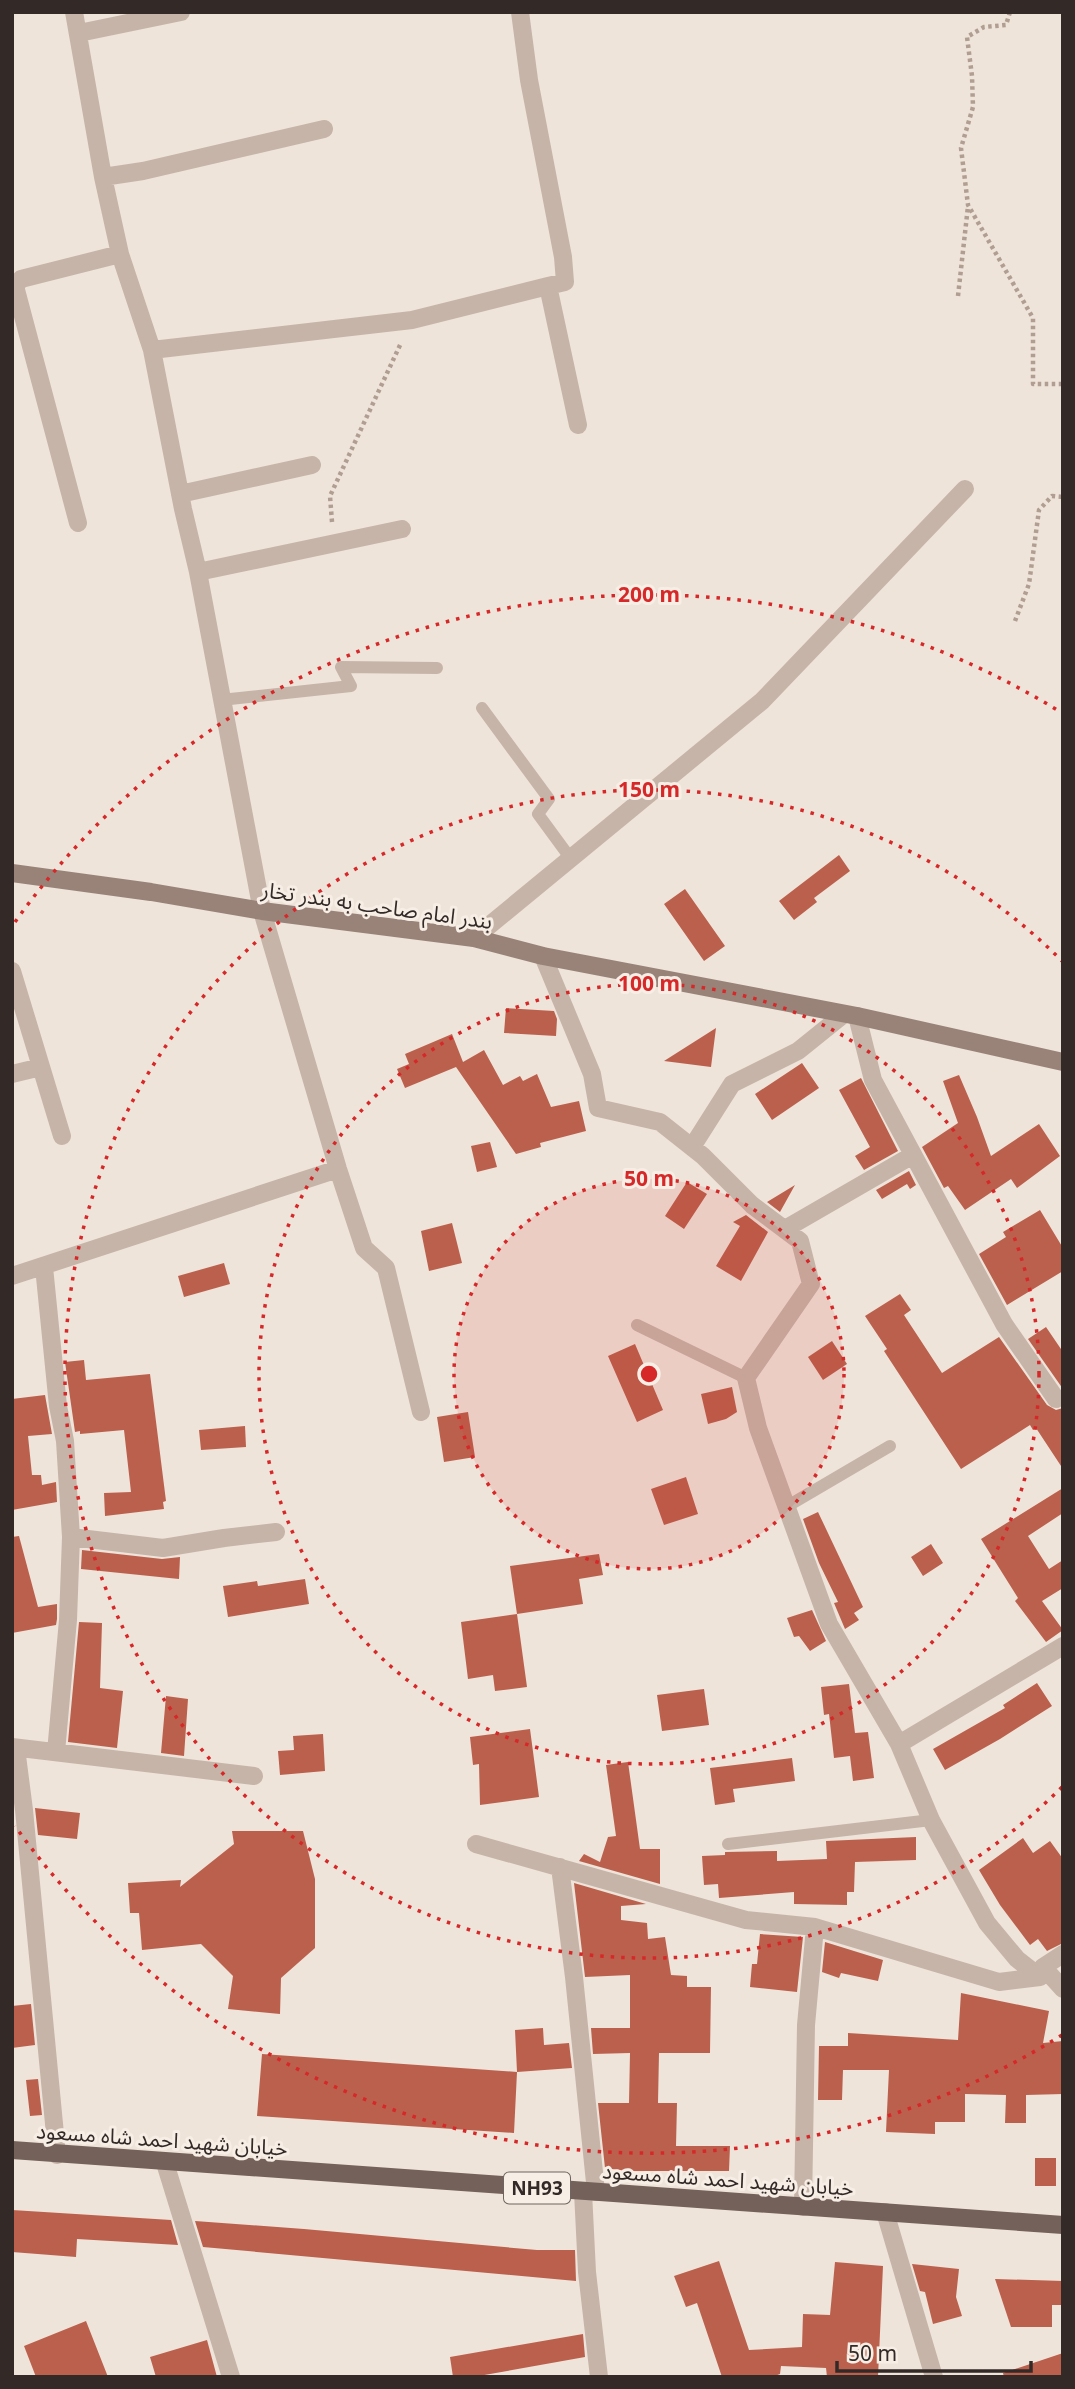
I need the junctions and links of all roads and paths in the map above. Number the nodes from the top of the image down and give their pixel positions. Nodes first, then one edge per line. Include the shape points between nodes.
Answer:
1 (75, 12) edge
2 (181, 12) edge
3 (520, 12) edge
4 (1010, 12) edge
5 (79, 33) junction
6 (324, 129) dead end
7 (103, 177) junction
8 (968, 205) junction
9 (120, 254) junction
10 (548, 286) junction
11 (958, 296) dead end
12 (412, 320) junction
13 (152, 350) junction
14 (1063, 384) edge
15 (578, 425) dead end
16 (312, 465) dead end
17 (965, 489) dead end
18 (180, 494) junction
19 (1063, 497) edge
20 (78, 523) dead end
21 (402, 529) dead end
22 (335, 544) junction
23 (198, 572) junction
24 (1015, 621) dead end
25 (438, 668) dead end
26 (220, 700) junction
27 (482, 708) dead end
28 (571, 859) junction
29 (12, 873) edge
30 (261, 911) junction
31 (474, 938) junction
32 (543, 956) junction
33 (12, 971) edge
34 (851, 1015) junction
35 (1063, 1062) edge
36 (41, 1067) junction
37 (12, 1074) edge
38 (62, 1136) dead end
39 (692, 1147) junction
40 (913, 1155) junction
41 (338, 1169) junction
42 (785, 1229) junction
43 (44, 1267) junction
44 (12, 1276) edge
45 (637, 1325) dead end
46 (746, 1378) junction
47 (1056, 1399) dead end
48 (421, 1412) dead end
49 (890, 1446) dead end
50 (786, 1507) junction
51 (276, 1532) dead end
52 (71, 1537) junction
53 (1063, 1646) edge
54 (899, 1744) junction
55 (14, 1748) edge
56 (56, 1752) junction
57 (254, 1776) dead end
58 (931, 1820) junction
59 (476, 1844) dead end
60 (728, 1844) dead end
61 (560, 1867) junction
62 (815, 1927) junction
63 (1063, 1954) edge
64 (1042, 1972) junction
65 (1063, 1989) edge
66 (12, 2150) edge
67 (57, 2155) junction
68 (165, 2163) junction
69 (590, 2192) junction
70 (803, 2207) junction
71 (885, 2212) junction
72 (1063, 2225) edge
73 (230, 2377) edge
74 (599, 2377) edge
75 (934, 2377) edge

1 - 5 street
2 - 5 street
3 - 10 street via 563,257 565,282
4 - 8 path via 1006,25 984,27 967,37 973,107 961,148
5 - 7 street
6 - 7 street
7 - 9 street
8 - 11 path
8 - 14 path via 1033,318 1034,384
9 - 13 street
9 - 20 street via 20,279 15,286
10 - 12 street
10 - 15 street
12 - 13 street
12 - 22 path via 330,496
13 - 18 street
16 - 18 street
17 - 28 street via 762,701
18 - 23 street
19 - 24 path via 1052,496 1039,510 1029,584
21 - 22 street
22 - 23 street
23 - 26 street
25 - 26 lane via 341,667 351,686
26 - 30 street
27 - 28 lane via 549,799 538,814
28 - 31 street
29 - 30 main road, بندر امام صاحب به بندر تخار
30 - 31 main road, بندر امام صاحب به بندر تخار
30 - 41 street
31 - 32 main road, بندر امام صاحب به بندر تخار
32 - 34 main road, بندر امام صاحب به بندر تخار
32 - 39 street via 592,1073 598,1108 660,1122
33 - 36 street
34 - 35 main road, بندر امام صاحب به بندر تخار
34 - 39 street via 798,1051 732,1084
34 - 40 street via 873,1080
36 - 37 street
36 - 38 street
39 - 42 street via 752,1205
40 - 42 street
40 - 47 street via 1004,1324
41 - 43 street
41 - 48 street via 364,1248 386,1268
42 - 46 street via 800,1241 811,1284
43 - 44 street
43 - 52 street via 65,1441
45 - 46 lane
46 - 50 street
49 - 50 lane
50 - 54 street via 830,1624
51 - 52 street via 163,1548
52 - 56 street
53 - 54 street
54 - 58 street
55 - 56 street
55 - 67 street via 26,1823
56 - 57 street
58 - 60 lane
58 - 64 street via 988,1923 1017,1959
59 - 61 street
61 - 62 street via 746,1920
61 - 69 street via 574,1977
62 - 64 street via 999,1982
62 - 70 street via 806,2025
63 - 64 street
64 - 65 street
66 - 67 main road, خیابان شهید احمد شاه مسعود / NH93
67 - 68 main road, خیابان شهید احمد شاه مسعود / NH93
68 - 69 main road, خیابان شهید احمد شاه مسعود / NH93
68 - 73 street
69 - 70 main road, خیابان شهید احمد شاه مسعود / NH93
69 - 74 street via 587,2272
70 - 71 main road, خیابان شهید احمد شاه مسعود / NH93
71 - 72 main road, خیابان شهید احمد شاه مسعود / NH93
71 - 75 street

